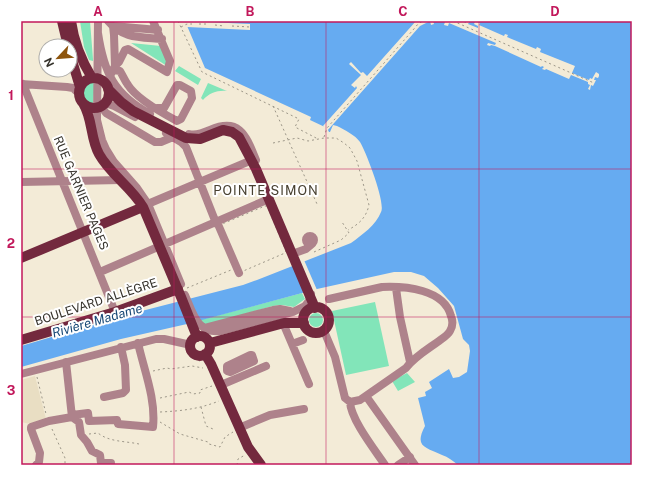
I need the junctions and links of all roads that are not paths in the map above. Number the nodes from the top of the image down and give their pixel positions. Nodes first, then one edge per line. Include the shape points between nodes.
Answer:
1 (62, 21) edge
2 (71, 21) edge
3 (98, 21) edge
4 (150, 21) edge
5 (153, 21) edge
6 (111, 23) edge
7 (158, 30) junction
8 (98, 33) junction
9 (66, 38) edge
10 (162, 39) junction
11 (75, 78) edge
12 (106, 78) junction
13 (22, 84) edge
14 (78, 89) junction
15 (83, 103) junction
16 (101, 106) junction
17 (157, 108) junction
18 (174, 137) junction
19 (254, 156) junction
20 (121, 180) junction
21 (21, 182) edge
22 (63, 182) junction
23 (200, 182) junction
24 (269, 199) junction
25 (145, 206) junction
26 (216, 223) junction
27 (84, 232) junction
28 (309, 243) dead end
29 (162, 246) junction
30 (295, 256) junction
31 (21, 258) edge
32 (237, 270) road end
33 (100, 272) junction
34 (396, 288) junction
35 (182, 293) junction
36 (311, 294) junction
37 (329, 299) dead end
38 (318, 307) junction
39 (115, 312) junction
40 (283, 323) junction
41 (198, 326) junction
42 (303, 326) junction
43 (325, 332) junction
44 (21, 340) edge
45 (302, 340) dead end
46 (138, 343) junction
47 (210, 343) junction
48 (191, 344) junction
49 (292, 344) junction
50 (121, 348) junction
51 (204, 358) junction
52 (66, 362) junction
53 (410, 362) junction
54 (266, 366) dead end
55 (237, 368) dead end
56 (21, 374) edge
57 (241, 377) junction
58 (309, 384) dead end
59 (218, 385) junction
60 (366, 396) junction
61 (104, 397) dead end
62 (350, 402) junction
63 (304, 410) dead end
64 (72, 416) junction
65 (237, 429) junction
66 (414, 463) edge
67 (36, 465) edge
68 (111, 465) edge
69 (261, 465) edge
70 (386, 465) edge
71 (398, 465) edge

1 - 9 main road
2 - 12 main road via 79,55
3 - 8 street
4 - 5 street
5 - 7 street
6 - 7 street
6 - 10 street via 127,35
6 - 12 street via 114,35
7 - 10 street
8 - 12 street
8 - 12 street
10 - 12 street via 170,61 167,72 128,49
11 - 14 main road
12 - 14 main road via 85,81
12 - 16 street
12 - 16 main road via 108,97
12 - 17 street via 120,71 128,86 137,95
12 - 19 main road via 121,102 186,138 200,139 223,130 232,132
13 - 14 street
13 - 22 street, RUE GARNIER PAGES
14 - 15 main road
15 - 16 main road via 90,107
15 - 20 main road via 98,152
16 - 18 street via 114,106
16 - 18 street via 106,113 155,142
16 - 25 street via 99,128 106,149 137,188
17 - 17 street via 179,120 192,98 191,91 177,85 164,108
18 - 23 street via 186,147
19 - 23 street
19 - 24 main road
19 - 30 street
20 - 22 street
20 - 25 main road
21 - 22 street
22 - 27 street, RUE GARNIER PAGES
23 - 25 street
23 - 26 street
24 - 26 street
24 - 30 main road
25 - 27 main road
25 - 29 main road
26 - 29 street
26 - 32 street
27 - 31 main road
27 - 33 street, RUE GARNIER PAGES
28 - 30 street
29 - 33 street
29 - 35 main road
30 - 36 main road
33 - 39 street, RUE GARNIER PAGES
34 - 37 street via 382,287
34 - 53 street
34 - 53 street via 426,291 437,297 450,312 453,322 445,336
35 - 39 main road, BOULEVARD ALLÈGRE
35 - 41 main road
36 - 38 main road
36 - 41 street via 305,306 293,312 273,310
38 - 42 main road via 311,308 305,314
38 - 43 main road via 328,316 329,324
39 - 44 main road, BOULEVARD ALLÈGRE
40 - 42 main road
40 - 47 main road
40 - 49 street
41 - 48 main road
42 - 43 main road via 312,333
43 - 62 street via 335,357 345,398
45 - 49 street
46 - 48 street via 164,339
46 - 50 street
46 - 64 street via 151,398 153,427 118,424 117,420 89,421 88,413
47 - 48 main road via 203,336
47 - 51 main road
48 - 51 main road via 192,351
49 - 58 street
50 - 52 street
50 - 61 street via 126,365 126,390
51 - 59 main road
52 - 56 street
52 - 64 street
53 - 60 street via 406,368
54 - 57 street
55 - 57 street
57 - 59 street
59 - 65 main road
60 - 62 street
60 - 66 street
62 - 70 street via 351,411 366,438
63 - 65 street via 270,415
64 - 67 street via 32,427 40,453
64 - 68 street via 79,422 81,435 92,451 99,454 100,463
65 - 69 main road
66 - 71 street

